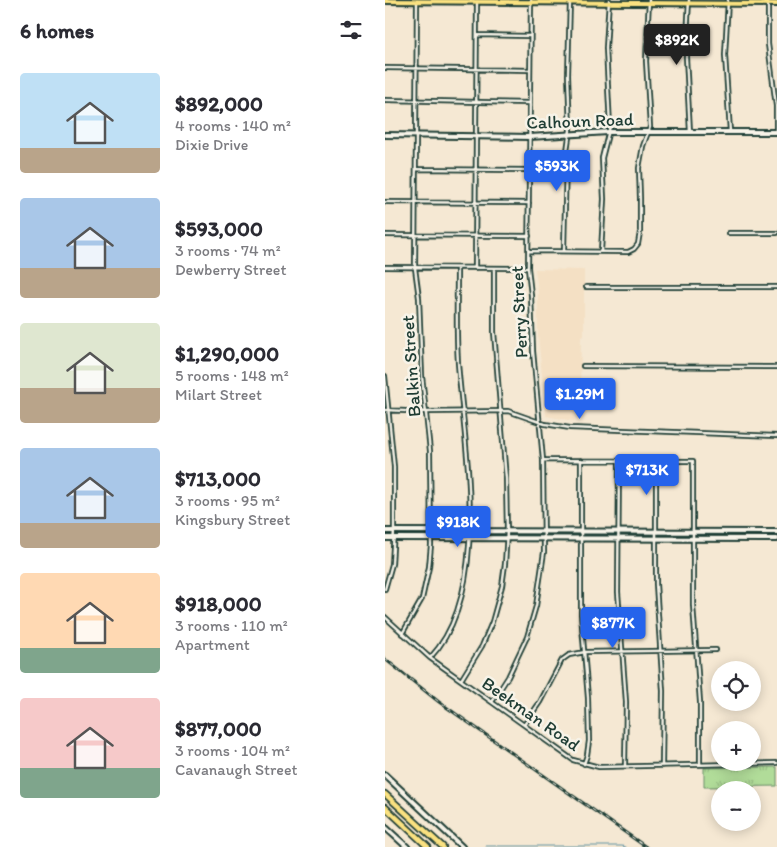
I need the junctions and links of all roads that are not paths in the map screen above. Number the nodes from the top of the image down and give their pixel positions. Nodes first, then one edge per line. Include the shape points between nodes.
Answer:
1 (385, 1) edge
2 (398, 1) edge
3 (417, 1) edge
4 (457, 1) edge
5 (477, 1) edge
6 (518, 1) edge
7 (531, 1) edge
8 (570, 2) edge
9 (609, 2) edge
10 (649, 2) edge
11 (689, 2) edge
12 (698, 2) edge
13 (728, 2) edge
14 (758, 2) edge
15 (768, 2) edge
16 (777, 4) edge
17 (477, 35) junction
18 (530, 36) junction
19 (385, 68) edge
20 (416, 68) junction
21 (477, 69) junction
22 (530, 70) junction
23 (385, 100) edge
24 (416, 101) junction
25 (476, 102) junction
26 (530, 103) junction
27 (608, 132) junction
28 (649, 132) junction
29 (690, 132) junction
30 (730, 132) junction
31 (777, 132) edge
32 (569, 134) junction
33 (385, 135) edge
34 (416, 136) junction
35 (476, 136) junction
36 (530, 137) junction
37 (415, 169) junction
38 (476, 170) junction
39 (529, 170) junction
40 (385, 202) edge
41 (415, 202) junction
42 (476, 203) junction
43 (529, 203) junction
44 (777, 232) edge
45 (729, 233) dead end
46 (385, 235) edge
47 (415, 235) junction
48 (475, 236) junction
49 (529, 236) junction
50 (529, 251) junction
51 (564, 251) junction
52 (601, 251) junction
53 (385, 267) edge
54 (415, 268) junction
55 (457, 268) junction
56 (475, 268) junction
57 (494, 268) junction
58 (528, 268) junction
59 (777, 286) edge
60 (586, 288) dead end
61 (583, 366) dead end
62 (777, 367) edge
63 (385, 376) edge
64 (387, 410) edge
65 (501, 411) junction
66 (426, 412) junction
67 (464, 412) junction
68 (540, 421) junction
69 (777, 436) edge
70 (543, 460) junction
71 (581, 460) junction
72 (619, 460) junction
73 (656, 460) junction
74 (395, 530) junction
75 (385, 531) edge
76 (431, 531) junction
77 (469, 531) junction
78 (507, 531) junction
79 (581, 531) junction
80 (656, 531) junction
81 (544, 532) junction
82 (619, 532) junction
83 (693, 532) junction
84 (730, 532) junction
85 (761, 532) junction
86 (777, 532) edge
87 (385, 538) edge
88 (394, 538) junction
89 (469, 538) junction
90 (581, 538) junction
91 (431, 539) junction
92 (507, 539) junction
93 (544, 539) junction
94 (619, 539) junction
95 (655, 539) junction
96 (693, 539) junction
97 (731, 539) junction
98 (777, 539) edge
99 (761, 540) junction
100 (385, 589) edge
101 (385, 617) edge
102 (402, 634) junction
103 (697, 650) junction
104 (715, 650) dead end
105 (585, 652) junction
106 (623, 652) junction
107 (660, 652) junction
108 (430, 658) junction
109 (461, 680) junction
110 (492, 702) junction
111 (524, 725) junction
112 (777, 763) edge
113 (583, 764) junction
114 (700, 765) junction
115 (625, 766) junction
116 (662, 766) junction
117 (385, 775) edge
118 (385, 794) edge
119 (385, 807) edge
120 (385, 827) edge
121 (407, 847) edge
122 (428, 847) edge
123 (443, 847) edge
124 (462, 847) edge

1 - 2 main road
2 - 3 main road
3 - 4 main road
3 - 20 street, Balkin Street
4 - 5 main road
5 - 6 main road
5 - 17 street
6 - 7 main road
7 - 8 main road
7 - 18 street, Perry Street
8 - 9 main road
8 - 32 street
9 - 10 main road
9 - 27 street via 606,48 610,108
10 - 11 main road
10 - 28 street via 646,61
11 - 12 main road
11 - 29 street via 685,57
12 - 13 main road
13 - 14 main road
13 - 30 street via 725,68
14 - 15 main road
15 - 16 main road
15 - 31 street via 768,44
17 - 18 street
17 - 21 street
18 - 22 street, Perry Street
19 - 20 street
20 - 21 street
20 - 24 street, Balkin Street
21 - 22 street
21 - 25 street
22 - 26 street, Perry Street
23 - 24 street
24 - 25 street
24 - 34 street, Balkin Street
25 - 26 street
25 - 35 street
26 - 36 street, Perry Street
27 - 28 main road, Calhoun Road
27 - 32 main road, Calhoun Road
27 - 52 street via 602,158
28 - 29 main road, Calhoun Road
28 - 52 street via 639,168 638,244 628,252
29 - 30 main road, Calhoun Road
30 - 31 main road, Calhoun Road
32 - 36 main road, Calhoun Road
32 - 51 street
33 - 34 main road, Calhoun Road
34 - 35 main road, Calhoun Road
34 - 37 street, Balkin Street
35 - 36 main road, Calhoun Road
35 - 38 street
36 - 39 street, Perry Street
37 - 38 street
37 - 41 street, Balkin Street
38 - 39 street
38 - 42 street
39 - 43 street, Perry Street
40 - 41 street
41 - 42 street
41 - 47 street, Balkin Street
42 - 43 street
42 - 48 street
43 - 49 street, Perry Street
44 - 45 street
46 - 47 street
47 - 48 street
47 - 54 street, Balkin Street
48 - 49 street
48 - 56 street
49 - 50 street, Perry Street
50 - 51 street
50 - 58 street, Perry Street
51 - 52 street
53 - 54 street
54 - 55 street
54 - 66 street, Balkin Street
55 - 56 street
55 - 67 street via 458,364
56 - 57 street
57 - 58 street
57 - 65 street via 494,332
58 - 68 street, Perry Street
59 - 60 street
61 - 62 street
63 - 64 street
64 - 66 street
64 - 74 street
65 - 67 street
65 - 68 street
65 - 78 street
66 - 67 street
66 - 76 street, Balkin Street via 431,470
67 - 77 street via 470,485
68 - 69 street via 586,430
68 - 70 street, Perry Street
70 - 71 street
70 - 81 street, Perry Street
71 - 72 street
71 - 79 street
72 - 73 street
72 - 82 street
73 - 80 street
73 - 83 street via 693,460
74 - 75 main road
74 - 76 main road
74 - 88 street
76 - 77 main road
76 - 91 street, Balkin Street
77 - 78 main road
77 - 89 street
78 - 81 main road
78 - 92 street
79 - 81 main road
79 - 82 main road
79 - 90 street
80 - 82 main road
80 - 83 main road
80 - 95 street
81 - 93 street, Perry Street
82 - 94 street
83 - 84 main road
83 - 96 street
84 - 85 main road
84 - 97 main road
85 - 86 main road
85 - 99 main road
87 - 88 main road
88 - 91 main road
88 - 100 street via 392,564
89 - 91 main road
89 - 92 main road
89 - 108 street via 460,602 450,628
90 - 93 main road
90 - 94 main road
90 - 105 street via 581,614
91 - 102 street, Balkin Street via 422,599
92 - 93 main road
92 - 109 street via 502,586 492,622
93 - 110 street, Perry Street via 541,579 529,629
94 - 95 main road
94 - 106 street via 618,592
95 - 96 main road
95 - 107 street
96 - 97 main road
96 - 103 street
97 - 99 main road
98 - 99 main road
101 - 102 street, Beekman Road
102 - 108 street, Beekman Road
103 - 104 street
103 - 107 street
103 - 114 street
105 - 106 street
105 - 111 street via 562,660
105 - 113 street via 589,741
106 - 107 street
106 - 115 street
107 - 116 street
108 - 109 street, Beekman Road
109 - 110 street, Beekman Road
110 - 111 street, Beekman Road
111 - 113 street, Beekman Road
112 - 114 street, Beekman Road
113 - 115 street, Beekman Road
114 - 116 street, Beekman Road
115 - 116 street, Beekman Road
117 - 124 main road
118 - 123 highway
119 - 122 highway
120 - 121 main road

